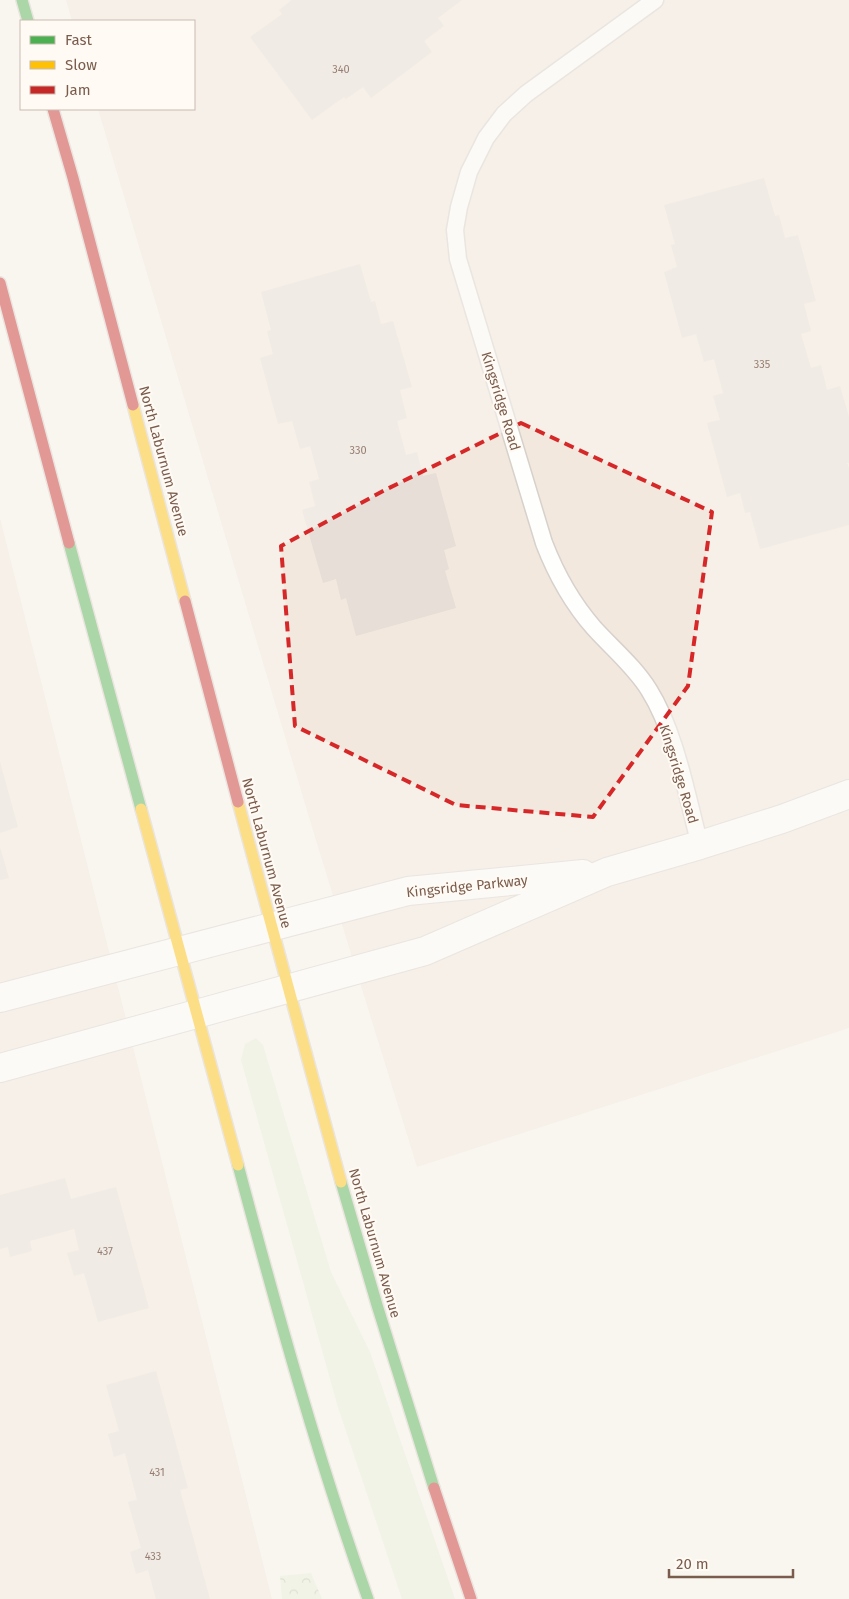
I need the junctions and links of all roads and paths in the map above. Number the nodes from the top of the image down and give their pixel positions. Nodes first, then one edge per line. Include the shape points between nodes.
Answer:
1 (22, 0) edge
2 (655, 0) edge
3 (28, 20) edge
4 (53, 110) edge
5 (0, 283) edge
6 (849, 794) edge
7 (700, 845) junction
8 (607, 872) junction
9 (271, 927) junction
10 (180, 950) junction
11 (288, 990) junction
12 (0, 998) edge
13 (197, 1015) junction
14 (0, 1068) edge
15 (368, 1599) edge
16 (471, 1599) edge

1 - 3 main road
2 - 7 lane, Kingsridge Road via 526,94 504,114 486,138 469,172 455,230 458,258 544,543 556,572 578,608 649,689 675,748
4 - 9 main road, North Laburnum Avenue
5 - 10 main road
6 - 7 street, Kingsridge Parkway
7 - 8 street, Kingsridge Parkway
8 - 9 street, Kingsridge Parkway via 408,891
8 - 11 street, Kingsridge Parkway via 425,951
9 - 10 street, Kingsridge Parkway
9 - 11 main road, North Laburnum Avenue
10 - 12 street, Kingsridge Parkway
10 - 13 main road
11 - 13 street, Kingsridge Parkway
11 - 16 main road, North Laburnum Avenue via 368,1272
13 - 14 street, Kingsridge Parkway
13 - 15 main road via 299,1385 344,1536

